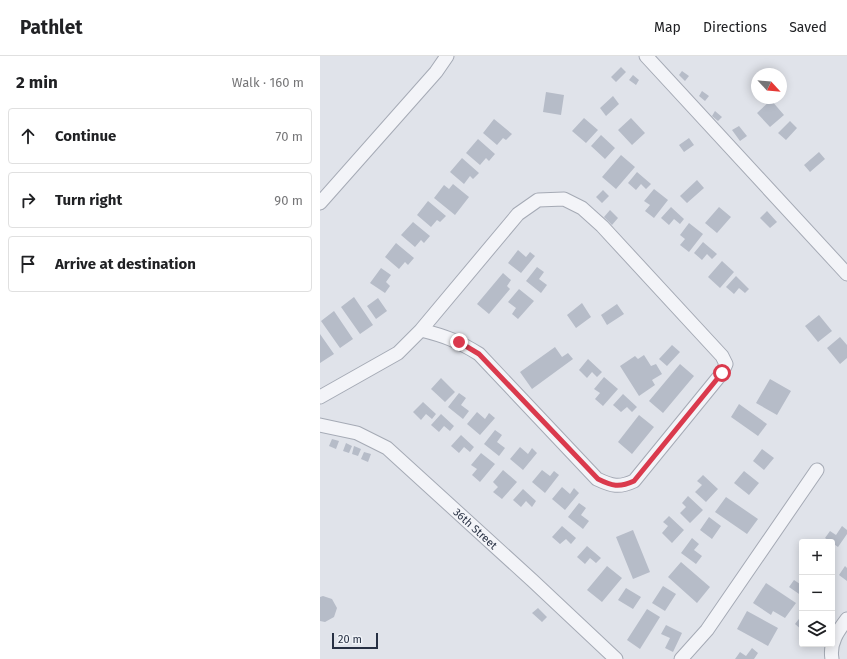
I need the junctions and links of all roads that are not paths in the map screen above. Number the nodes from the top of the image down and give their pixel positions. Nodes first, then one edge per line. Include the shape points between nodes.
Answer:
1 (447, 56) edge
2 (646, 56) edge
3 (320, 203) edge
4 (847, 274) edge
5 (421, 330) junction
6 (320, 397) edge
7 (320, 425) edge
8 (817, 470) dead end
9 (847, 619) edge
10 (616, 659) edge
11 (681, 659) edge
12 (832, 659) edge

1 - 3 street via 436,72
2 - 4 street
5 - 5 street via 518,214 538,200 564,199 582,208 602,226 722,356 726,364 722,373 634,481 624,486 608,484 598,479 479,354 459,342
5 - 6 street via 398,353
7 - 10 street, 36th Street via 357,433 387,448
8 - 11 street via 707,630
9 - 12 street via 837,632 830,651

